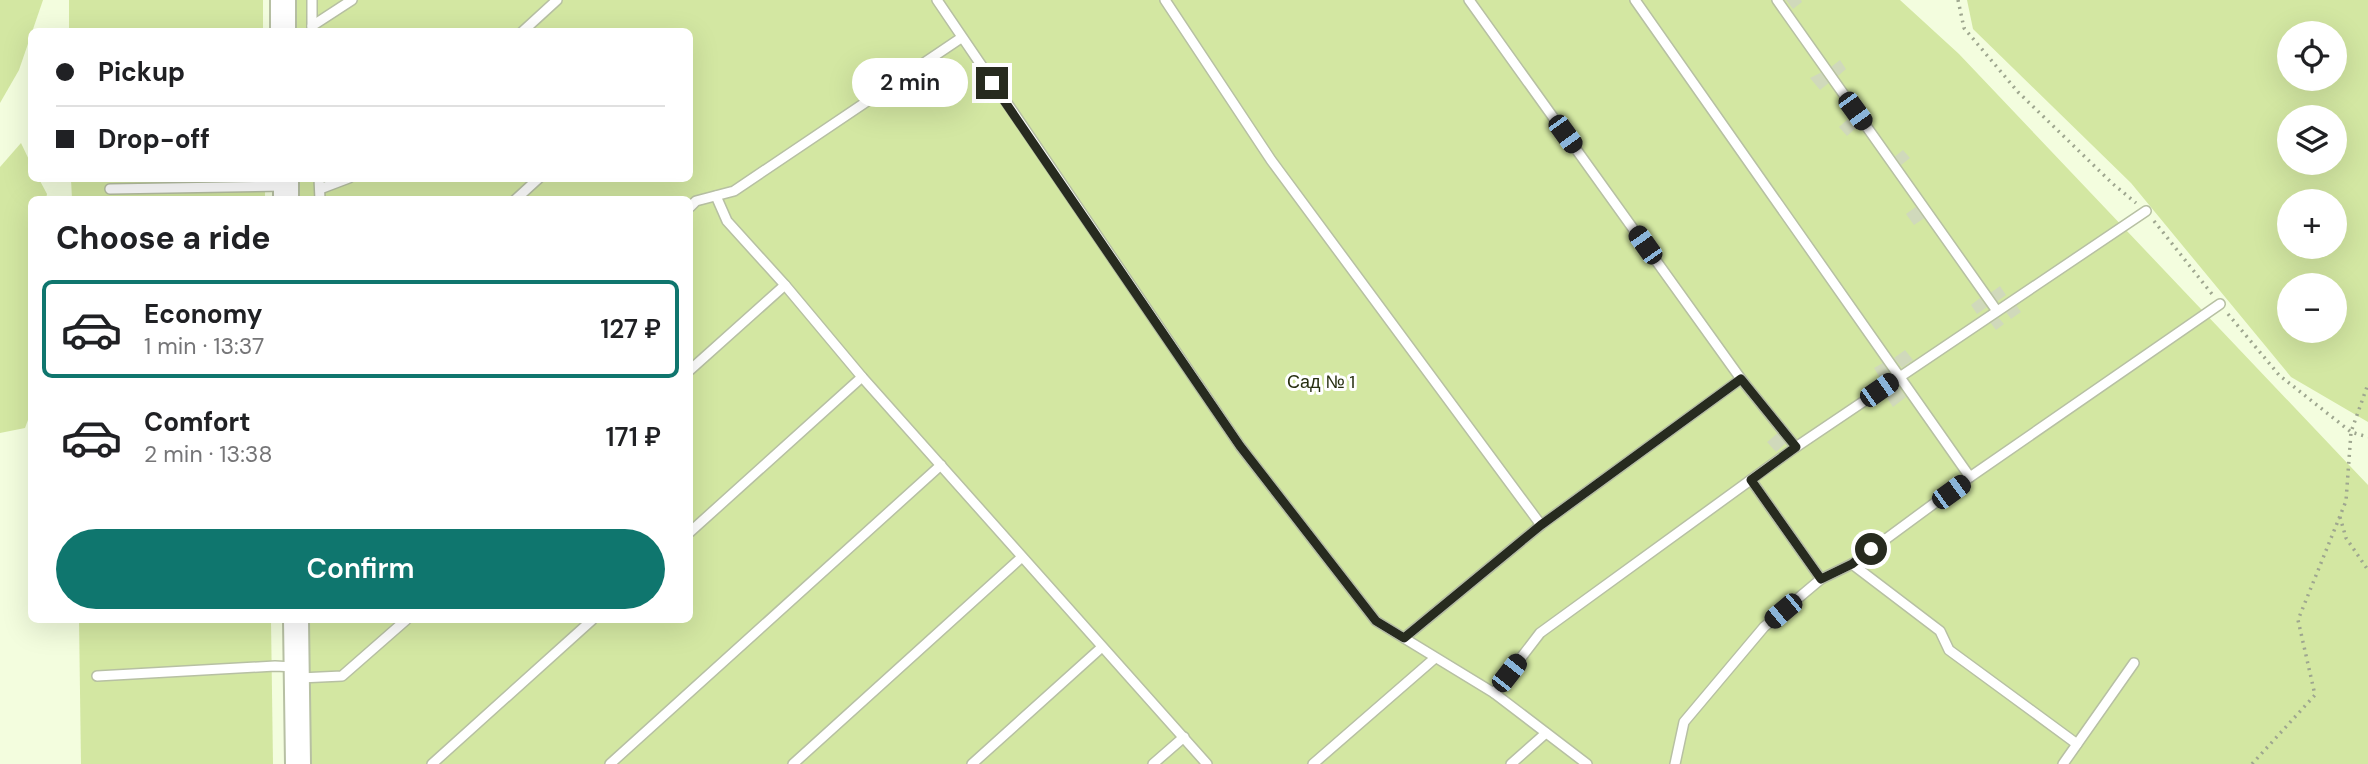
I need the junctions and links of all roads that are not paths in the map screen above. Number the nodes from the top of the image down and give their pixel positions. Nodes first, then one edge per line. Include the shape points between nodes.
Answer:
1 (282, 0) edge
2 (312, 0) edge
3 (352, 0) edge
4 (557, 0) edge
5 (937, 0) edge
6 (1165, 0) edge
7 (1469, 0) edge
8 (1635, 0) edge
9 (1777, 0) edge
10 (283, 28) edge
11 (312, 28) edge
12 (313, 28) edge
13 (526, 28) edge
14 (961, 38) junction
15 (342, 182) edge
16 (535, 182) edge
17 (286, 188) edge
18 (110, 189) dead end
19 (320, 194) edge
20 (519, 196) edge
21 (716, 196) junction
22 (693, 204) edge
23 (2146, 211) road end
24 (785, 285) junction
25 (2220, 304) road end
26 (1997, 310) junction
27 (693, 367) edge
28 (1900, 375) junction
29 (862, 377) junction
30 (1741, 379) junction
31 (1796, 447) junction
32 (941, 465) junction
33 (1970, 477) junction
34 (1751, 480) junction
35 (1541, 525) junction
36 (693, 529) edge
37 (1022, 557) junction
38 (1852, 564) junction
39 (1821, 579) junction
40 (296, 623) edge
41 (403, 623) edge
42 (589, 623) edge
43 (1404, 638) junction
44 (1102, 647) junction
45 (1434, 658) junction
46 (2134, 663) dead end
47 (298, 673) junction
48 (97, 676) dead end
49 (1494, 693) junction
50 (1546, 733) junction
51 (1184, 737) junction
52 (2077, 744) junction
53 (298, 764) edge
54 (432, 764) edge
55 (610, 764) edge
56 (793, 764) edge
57 (972, 764) edge
58 (1153, 764) edge
59 (1207, 764) edge
60 (1313, 764) edge
61 (1511, 764) edge
62 (1587, 764) edge
63 (1675, 764) edge
64 (2063, 764) edge

1 - 10 street
2 - 11 lane
3 - 12 lane
4 - 13 lane
5 - 14 lane
6 - 35 lane via 1270,160
7 - 30 lane
8 - 28 lane
9 - 26 lane
14 - 21 lane via 734,191
14 - 43 lane via 1240,446 1376,621
15 - 19 lane
16 - 20 lane
17 - 18 lane
21 - 22 lane
21 - 24 lane via 727,221
23 - 26 lane
24 - 27 lane
24 - 29 lane
25 - 33 lane
26 - 28 lane
28 - 31 lane
28 - 33 lane
29 - 32 lane
29 - 36 lane
30 - 31 lane
30 - 35 lane
31 - 34 lane
32 - 37 lane
32 - 55 lane
33 - 38 lane
34 - 39 lane
34 - 49 lane via 1540,633
35 - 43 lane
37 - 44 lane
37 - 56 lane
38 - 39 lane
38 - 52 lane via 1940,631 1949,650
39 - 63 lane via 1764,627 1684,722
40 - 47 street
41 - 47 lane via 342,676
42 - 54 lane
43 - 45 lane
44 - 51 lane
44 - 57 lane
45 - 49 lane
45 - 60 lane
46 - 52 lane
47 - 48 lane via 275,666
47 - 53 street
49 - 50 lane
50 - 61 lane
50 - 62 lane
51 - 58 lane
51 - 59 lane
52 - 64 lane

